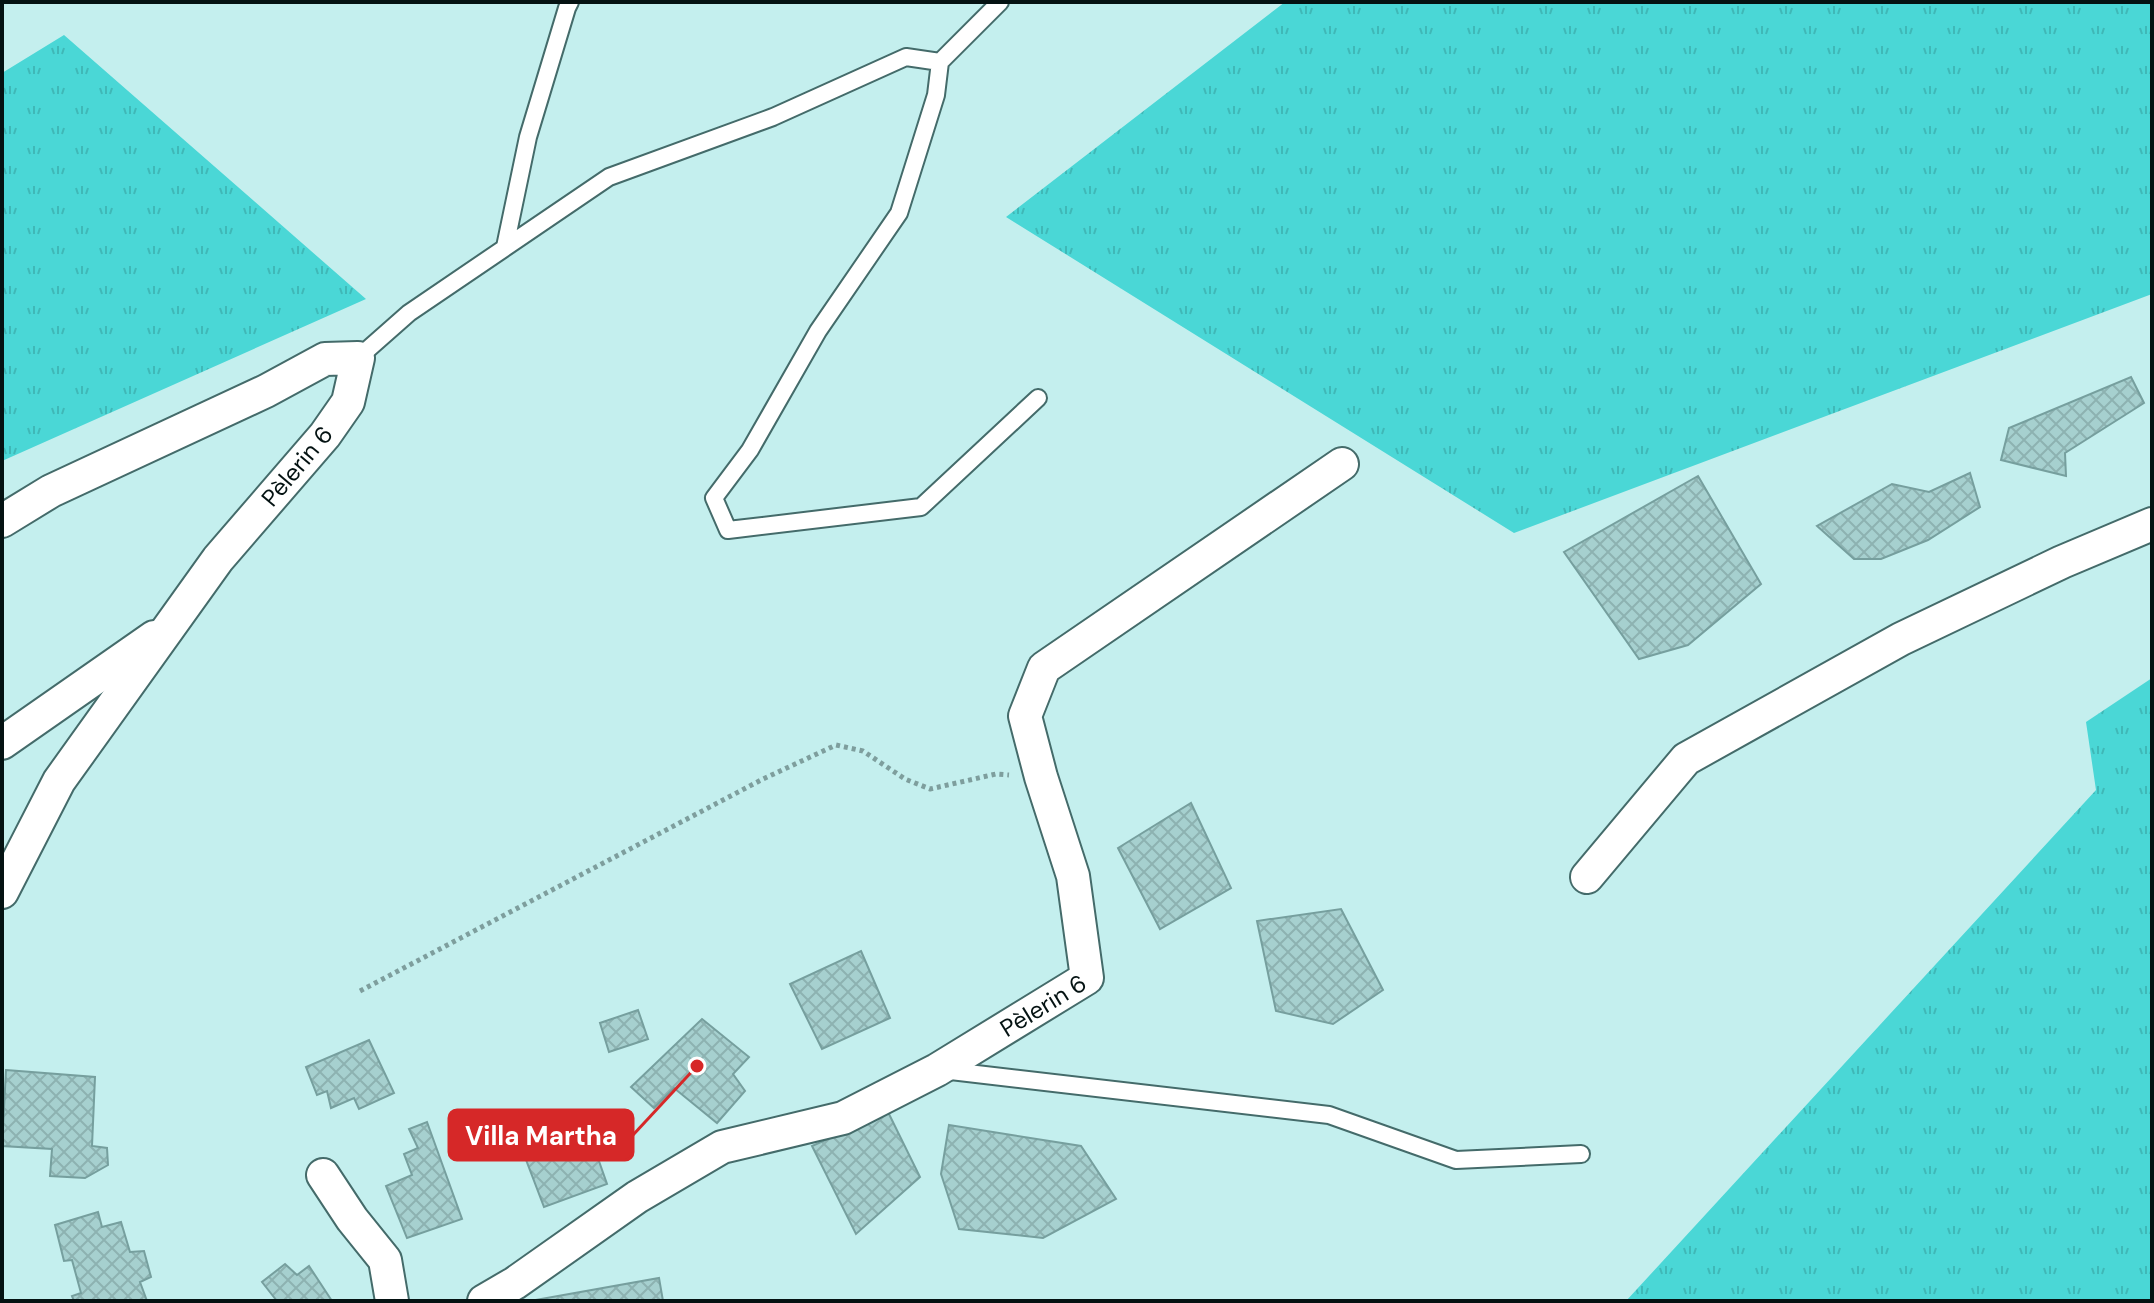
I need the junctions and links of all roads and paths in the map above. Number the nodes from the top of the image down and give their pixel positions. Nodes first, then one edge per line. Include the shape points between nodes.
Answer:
1 (570, 2) edge
2 (1000, 2) edge
3 (940, 62) junction
4 (505, 247) junction
5 (358, 358) junction
6 (1038, 398) dead end
7 (1342, 464) dead end
8 (2, 521) edge
9 (2152, 524) edge
10 (173, 623) junction
11 (2, 743) edge
12 (1041, 777) junction
13 (1587, 877) dead end
14 (2, 892) edge
15 (360, 991) dead end
16 (937, 1070) junction
17 (1581, 1154) dead end
18 (323, 1175) dead end
19 (392, 1301) edge
20 (484, 1301) edge

1 - 4 lane via 528,137
2 - 3 lane
3 - 4 lane via 906,57 773,117 609,177
3 - 6 lane via 936,95 899,213 818,331 750,450 714,498 728,530 921,507
4 - 5 lane via 409,313
5 - 8 street via 325,359 51,491
5 - 10 street, Pèlerin 6 via 348,402 325,435 218,559
7 - 12 street, Pèlerin 6 via 1044,668 1025,716
9 - 13 street via 1901,639 1686,759
10 - 11 street
10 - 14 street, Pèlerin 6 via 59,781
12 - 15 path via 996,774 930,789 863,751 836,745
12 - 16 street, Pèlerin 6 via 1073,876 1087,978
16 - 17 lane via 1329,1115 1456,1160
16 - 20 street, Pèlerin 6 via 843,1118 722,1147 637,1197
18 - 19 street via 385,1260

